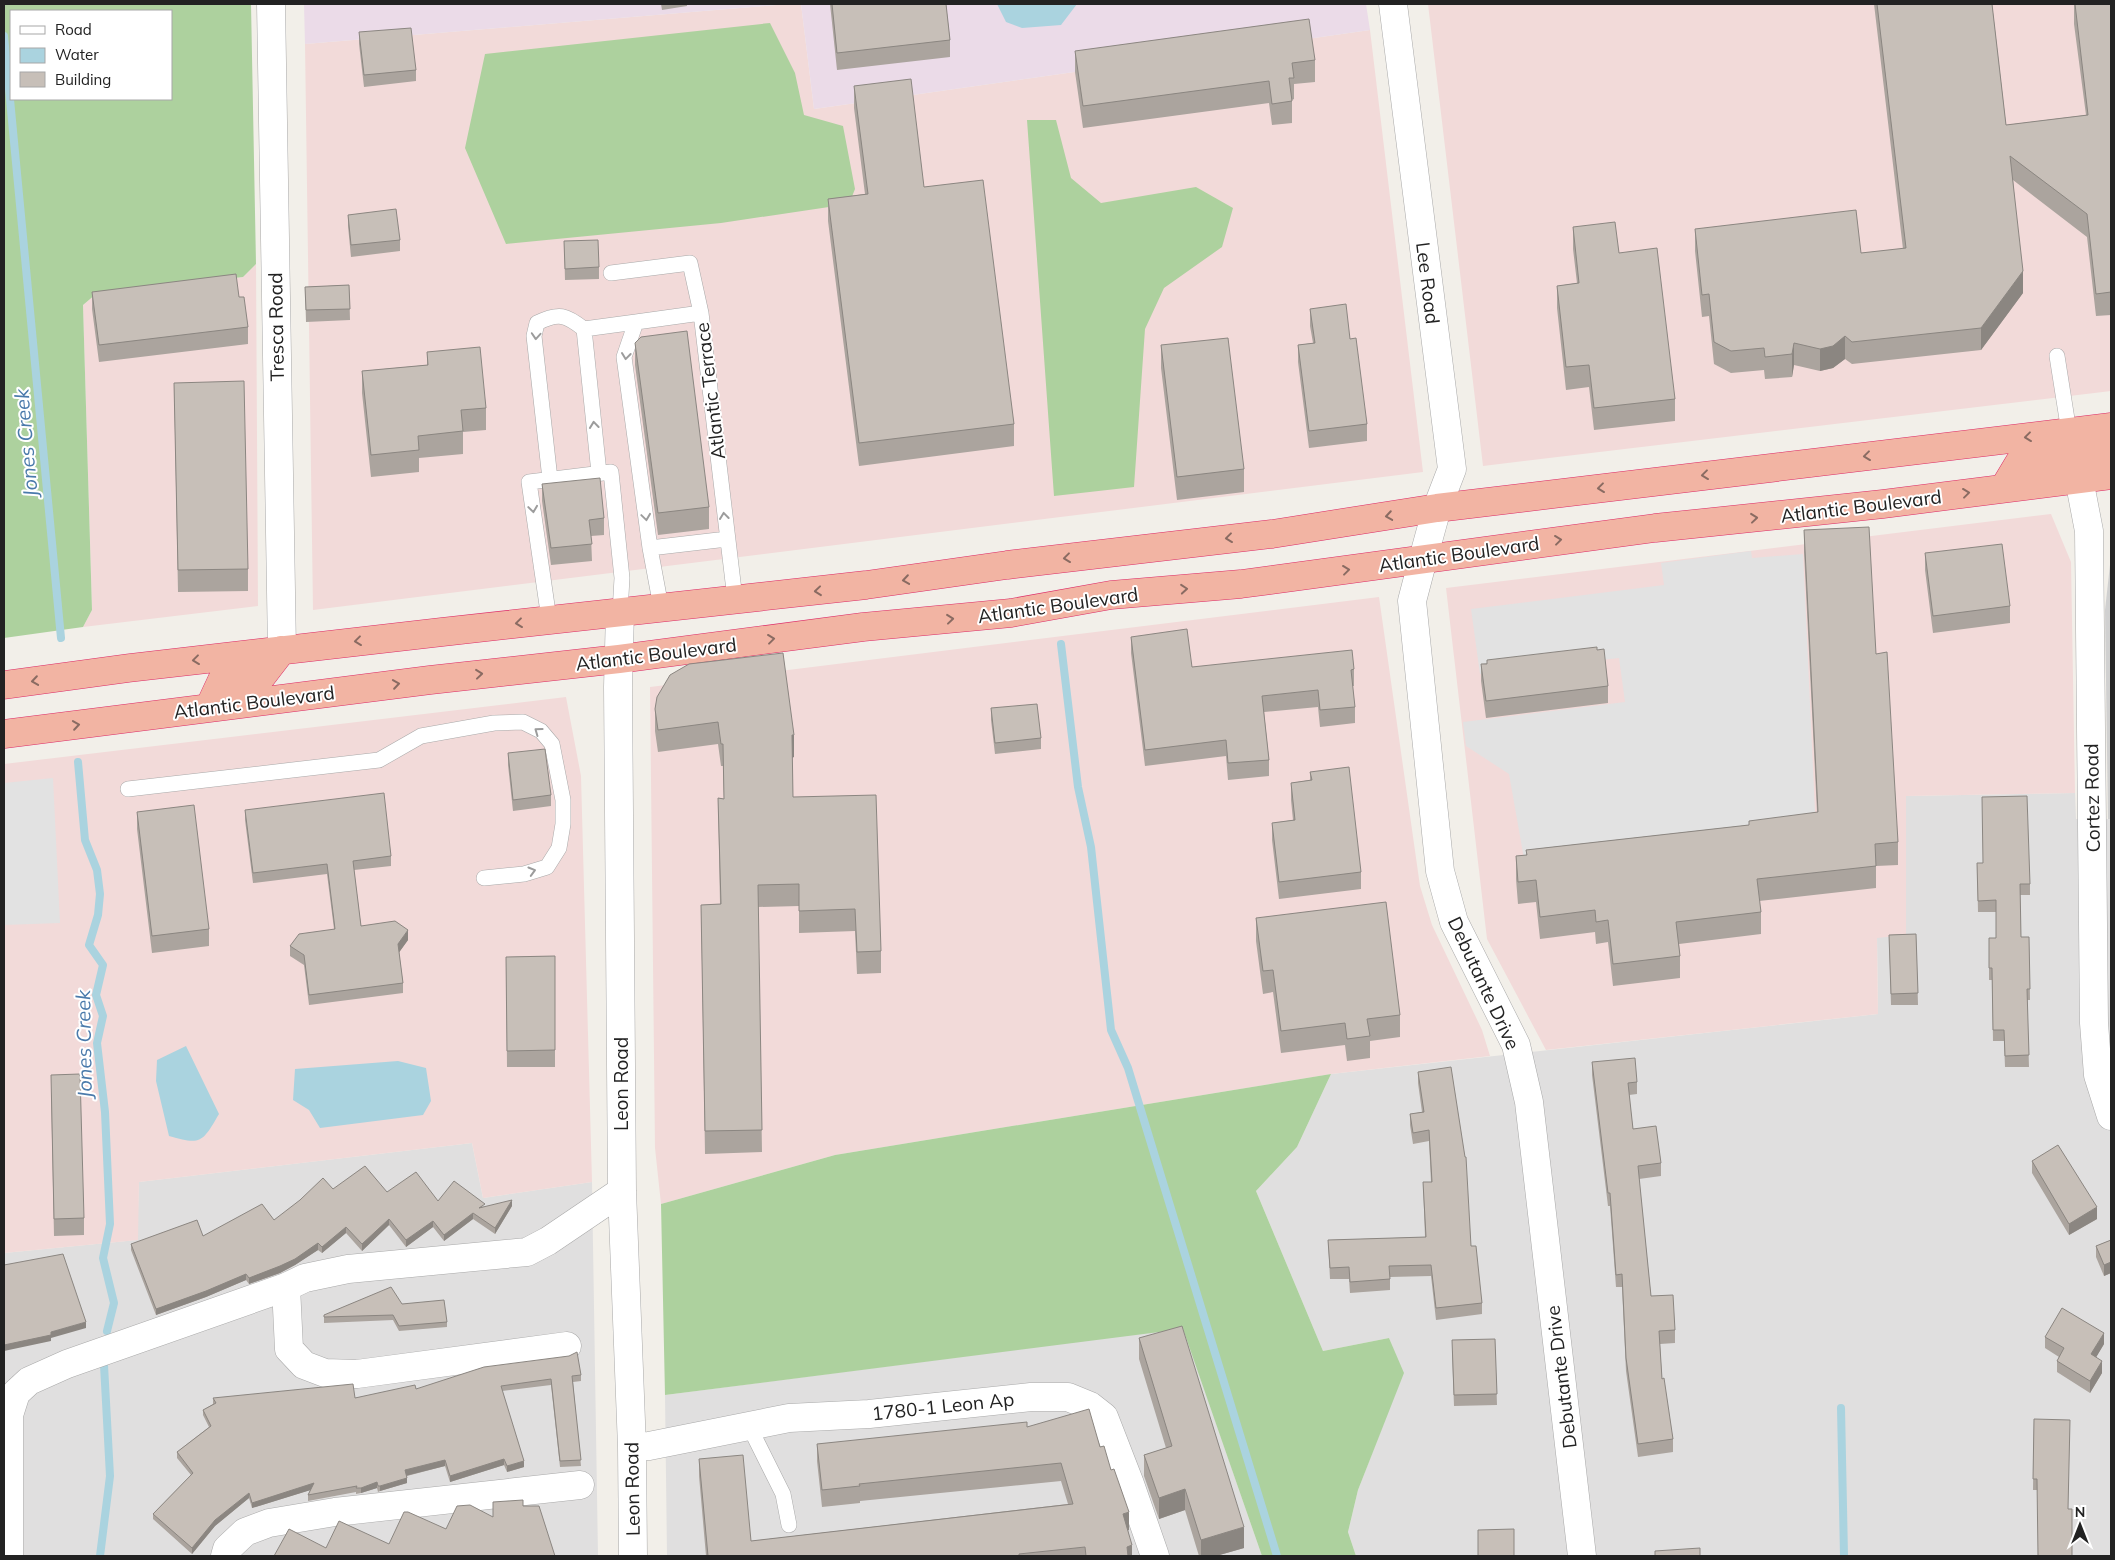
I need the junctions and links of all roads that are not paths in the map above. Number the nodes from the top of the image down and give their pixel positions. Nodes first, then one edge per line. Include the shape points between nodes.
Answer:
1 (271, 4) edge
2 (1393, 4) edge
3 (611, 274) dead end
4 (701, 313) junction
5 (636, 322) junction
6 (584, 329) junction
7 (2057, 356) dead end
8 (2111, 426) edge
9 (2069, 432) junction
10 (2111, 450) edge
11 (599, 473) junction
12 (2111, 475) edge
13 (550, 479) junction
14 (2079, 479) junction
15 (2004, 488) junction
16 (1438, 508) junction
17 (727, 539) junction
18 (650, 548) junction
19 (1423, 559) junction
20 (735, 599) junction
21 (661, 608) junction
22 (620, 612) junction
23 (549, 619) junction
24 (282, 650) junction
25 (619, 659) junction
26 (4, 685) edge
27 (209, 708) junction
28 (4, 734) edge
29 (128, 789) dead end
30 (484, 878) dead end
31 (2111, 1116) edge
32 (622, 1191) junction
33 (286, 1287) junction
34 (568, 1346) dead end
35 (749, 1426) junction
36 (632, 1447) junction
37 (580, 1486) dead end
38 (789, 1526) dead end
39 (9, 1556) edge
40 (225, 1556) edge
41 (633, 1556) edge
42 (1155, 1556) edge
43 (1582, 1556) edge

1 - 24 street, Tresca Road
2 - 16 street, Lee Road via 1452,469
3 - 4 lane, Atlantic Terrace via 690,263
4 - 5 lane
17 -> 4 lane, Atlantic Terrace
5 - 6 lane
5 -> 18 lane via 624,357
11 -> 6 lane
6 -> 13 lane via 572,319 552,316 537,323 534,336
7 - 9 lane
8 - 9 highway
9 - 15 highway via 2067,449 2057,456 2019,463
9 -> 16 highway
10 - 14 highway via 2085,454 2077,460
11 - 13 lane
11 - 22 lane via 611,472 622,578
12 - 14 highway, Atlantic Boulevard
13 -> 23 lane via 529,482
14 - 15 highway, Atlantic Boulevard
14 - 31 street, Cortez Road via 2089,531 2094,1023 2098,1075
19 -> 15 highway, Atlantic Boulevard
16 - 19 street, Lee Road
16 -> 20 highway via 1272,534
17 - 18 lane
17 - 20 lane, Atlantic Terrace
18 - 21 lane
25 -> 19 highway, Atlantic Boulevard via 863,627 1011,613 1110,595 1242,584
19 - 43 street, Debutante Drive via 1412,600 1440,871 1454,922 1516,1045 1530,1102
20 - 21 highway
21 - 22 highway
22 - 23 highway
22 - 25 street, Leon Road
23 -> 24 highway
24 -> 26 highway
24 - 27 highway via 262,676 222,680
27 -> 25 highway, Atlantic Boulevard
25 - 32 street, Leon Road
28 -> 27 highway, Atlantic Boulevard
30 -> 29 lane via 524,874 547,867 559,848 562,800 552,744 541,731 523,722 494,723 421,736 379,760
32 - 33 street via 528,1252 348,1269 305,1278
32 - 36 street, Leon Road
33 - 34 street via 289,1349 304,1365 325,1373 357,1374
33 - 39 street via 67,1364 29,1381 16,1392 9,1414
35 - 36 street, 1780-1 Leon Ap
35 - 38 lane via 783,1494
35 - 42 street, 1780-1 Leon Ap via 789,1418 869,1414 1031,1397 1068,1397 1090,1406 1104,1417
36 - 41 street, Leon Road
37 - 40 street via 335,1512 269,1523 245,1532

